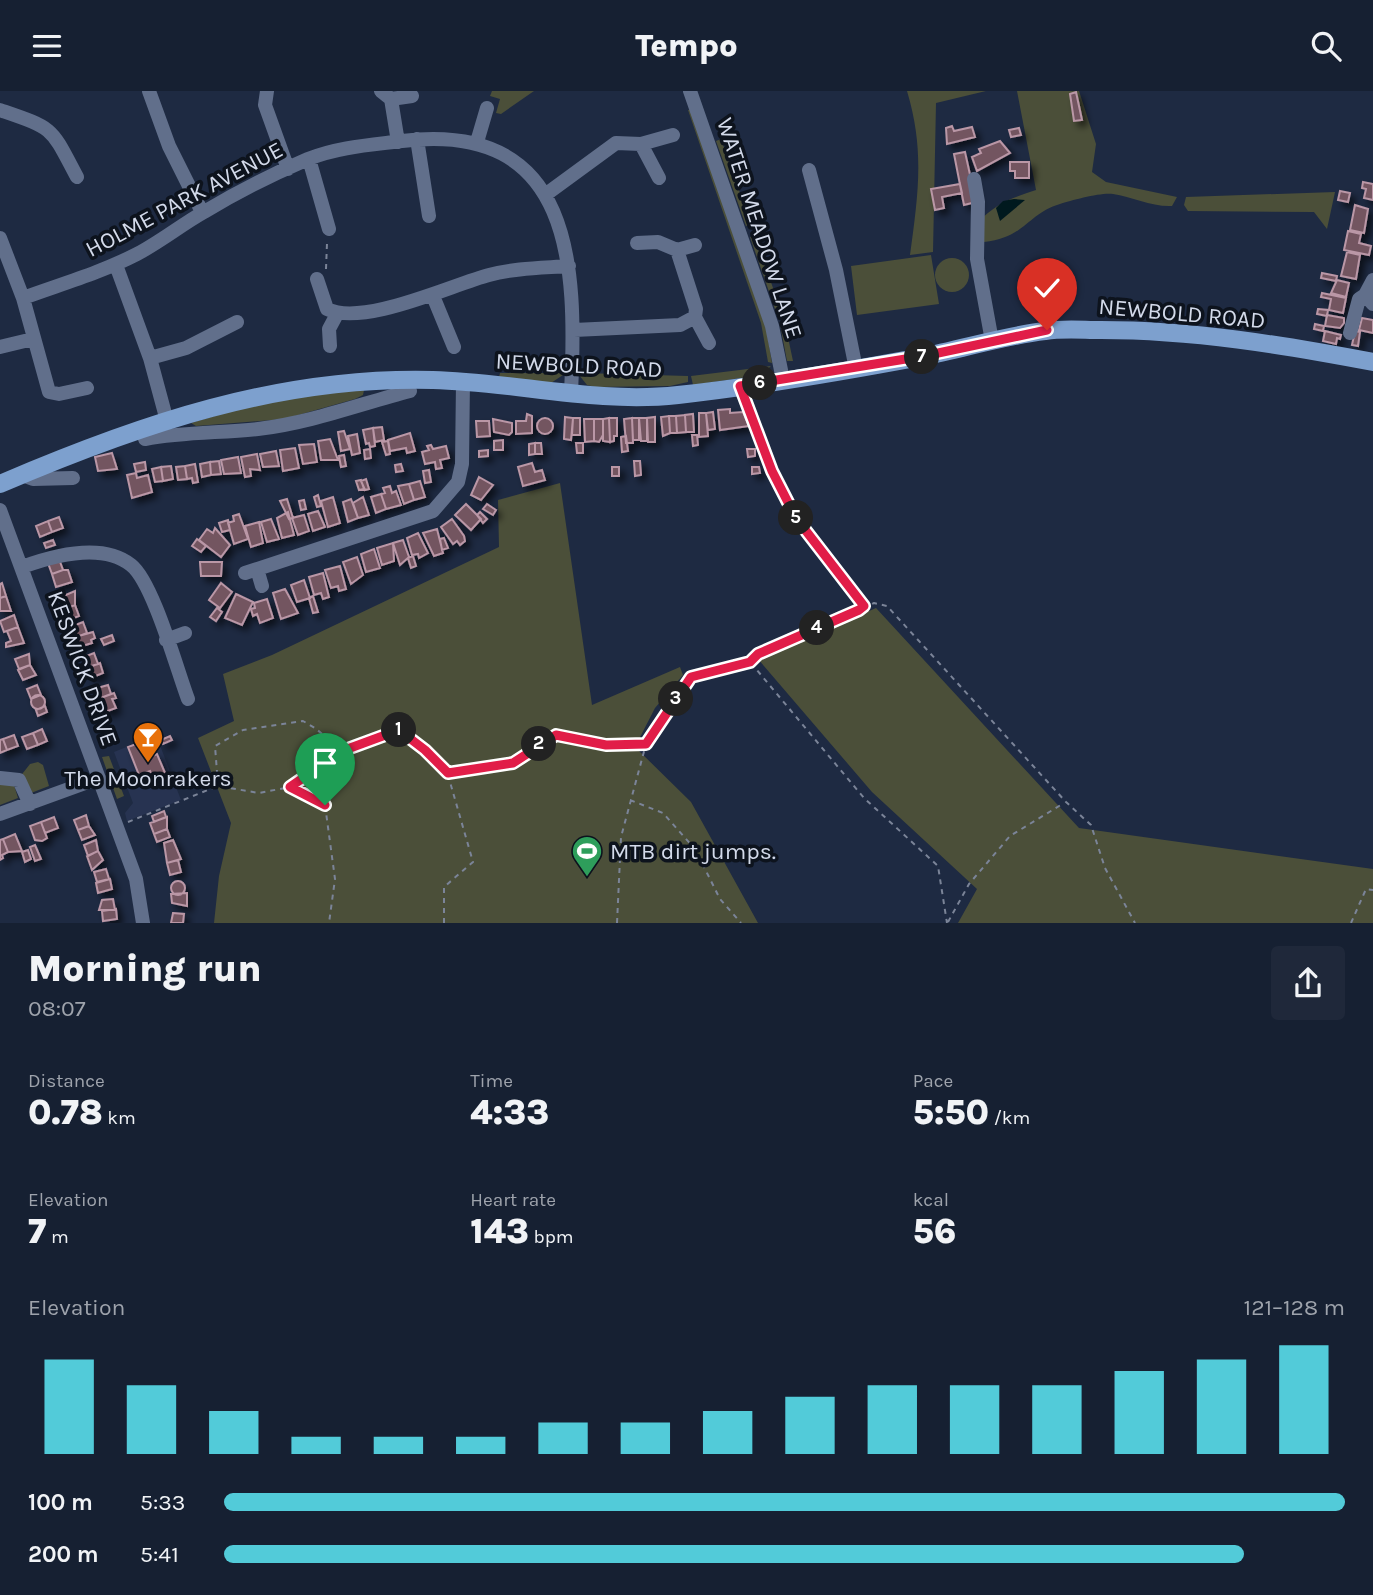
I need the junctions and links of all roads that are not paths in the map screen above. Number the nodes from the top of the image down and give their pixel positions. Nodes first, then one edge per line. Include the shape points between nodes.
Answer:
1 (149, 91) edge
2 (267, 91) edge
3 (689, 91) edge
4 (386, 95) edge
5 (412, 96) dead end
6 (487, 108) dead end
7 (0, 110) edge
8 (673, 135) dead end
9 (417, 139) junction
10 (398, 142) junction
11 (477, 142) junction
12 (641, 144) junction
13 (309, 159) junction
14 (288, 169) junction
15 (809, 170) dead end
16 (77, 177) dead end
17 (659, 178) dead end
18 (974, 179) dead end
19 (545, 195) junction
20 (202, 212) junction
21 (429, 216) dead end
22 (329, 229) road end
23 (0, 238) edge
24 (637, 243) dead end
25 (695, 246) dead end
26 (677, 250) junction
27 (116, 265) junction
28 (569, 265) junction
29 (321, 277) road end
30 (1373, 280) edge
31 (433, 296) junction
32 (23, 298) junction
33 (1366, 299) edge
34 (337, 314) junction
35 (695, 317) junction
36 (237, 323) dead end
37 (574, 330) junction
38 (1350, 333) dead end
39 (33, 338) junction
40 (992, 341) junction
41 (709, 344) dead end
42 (330, 345) dead end
43 (0, 347) edge
44 (454, 347) dead end
45 (150, 358) junction
46 (1373, 362) edge
47 (856, 369) junction
48 (783, 380) junction
49 (372, 381) junction
50 (463, 381) junction
51 (87, 388) dead end
52 (410, 391) dead end
53 (571, 393) junction
54 (375, 400) junction
55 (177, 423) junction
56 (145, 439) dead end
57 (22, 475) junction
58 (73, 478) dead end
59 (0, 484) edge
60 (0, 510) edge
61 (22, 567) junction
62 (262, 586) dead end
63 (185, 633) dead end
64 (166, 640) junction
65 (188, 699) dead end
66 (0, 778) edge
67 (99, 778) junction
68 (30, 804) junction
69 (0, 814) edge
70 (143, 923) edge

1 - 20 street via 169,146
2 - 14 street via 265,105
3 - 48 street, WATER MEADOW LANE via 772,326
4 - 5 street
4 - 10 street
6 - 11 street
7 - 16 street via 46,126
8 - 12 street
9 - 10 street, HOLME PARK AVENUE
9 - 11 street, HOLME PARK AVENUE
9 - 21 street
10 - 13 street, HOLME PARK AVENUE via 350,147
11 - 19 street, HOLME PARK AVENUE via 506,156
12 - 17 street
12 - 19 street via 612,137
13 - 14 street, HOLME PARK AVENUE
13 - 22 street via 315,200
14 - 20 street, HOLME PARK AVENUE
15 - 47 street
18 - 40 street via 978,259
19 - 28 street, HOLME PARK AVENUE via 557,219
20 - 27 street, HOLME PARK AVENUE
23 - 32 street
24 - 26 street via 658,242
25 - 26 street
26 - 35 street
27 - 32 street, HOLME PARK AVENUE
27 - 45 street
28 - 31 street via 511,270
28 - 37 street, HOLME PARK AVENUE
29 - 34 street via 322,300
30 - 33 street
31 - 34 street
31 - 44 street
32 - 39 street
33 - 38 street
34 - 42 street via 329,330
35 - 37 street via 680,325
35 - 41 street
36 - 45 street via 186,348
37 - 53 street, HOLME PARK AVENUE
39 - 43 street
39 - 51 street via 49,392
40 - 46 main road, NEWBOLD ROAD via 1047,330 1136,330 1240,339
40 - 47 main road, NEWBOLD ROAD
45 - 55 street
47 - 48 main road, NEWBOLD ROAD
48 - 53 main road, NEWBOLD ROAD via 652,396
49 - 50 main road, NEWBOLD ROAD
49 - 54 street
49 - 55 main road, NEWBOLD ROAD via 282,390
50 - 53 main road, NEWBOLD ROAD
50 - 62 street via 463,464 458,482 433,511 251,571
52 - 54 street, NEWBOLD ROAD
54 - 55 street, NEWBOLD ROAD via 259,429
55 - 56 street, NEWBOLD ROAD
55 - 57 main road, NEWBOLD ROAD
57 - 58 street
57 - 59 main road, NEWBOLD ROAD
60 - 61 street, KESWICK DRIVE
61 - 64 street via 67,553 89,553 129,563 148,590
61 - 67 street, KESWICK DRIVE
63 - 64 street
64 - 65 street
66 - 68 street via 19,781
67 - 68 street
67 - 70 street, KESWICK DRIVE via 136,879
68 - 69 street

